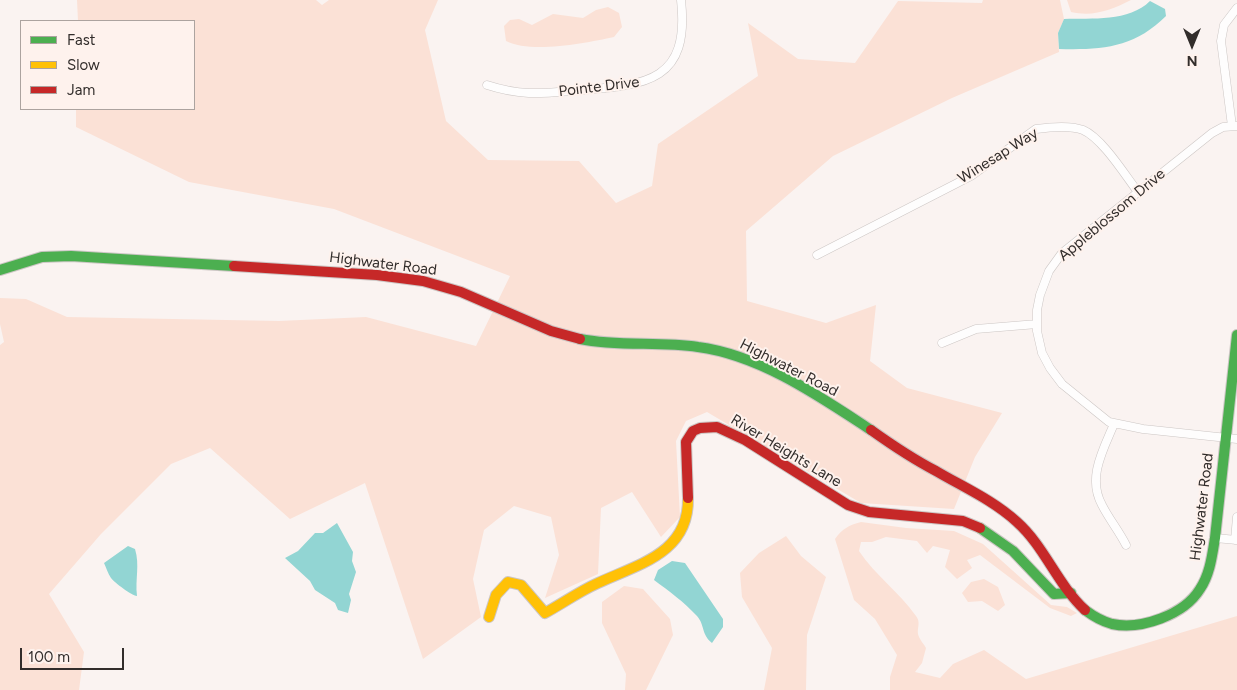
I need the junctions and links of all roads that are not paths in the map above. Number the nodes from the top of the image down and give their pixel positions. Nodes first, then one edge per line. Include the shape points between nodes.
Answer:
1 (681, 0) edge
2 (1237, 8) edge
3 (487, 85) dead end
4 (1234, 126) edge
5 (1138, 192) junction
6 (817, 255) dead end
7 (0, 270) edge
8 (1037, 324) junction
9 (1237, 335) edge
10 (942, 343) dead end
11 (1114, 424) junction
12 (1225, 437) junction
13 (1237, 438) edge
14 (1237, 517) edge
15 (1215, 538) junction
16 (1236, 540) edge
17 (1126, 545) dead end
18 (1071, 593) junction
19 (489, 617) dead end

1 - 3 street, Pointe Drive via 683,28 680,44 671,61 650,79 630,85 537,94 517,94
2 - 4 street via 1224,25 1220,41
4 - 5 street, Appleblossom Drive via 1212,133
5 - 6 street, Winesap Way via 1092,136 1079,129 1036,129 976,173
5 - 8 street, Appleblossom Drive via 1055,262 1040,295
7 - 18 street, Highwater Road via 42,257 71,256 412,280 444,286 568,337 594,342 699,347 723,352 777,376 999,506 1030,534
8 - 10 street via 976,329
8 - 11 street, Appleblossom Drive via 1042,353 1062,384
9 - 12 street, Highwater Road
11 - 12 street
11 - 17 street via 1096,471 1095,486 1102,505
12 - 13 street
12 - 15 street, Highwater Road
14 - 16 street
15 - 16 street
15 - 18 street, Highwater Road via 1211,564 1202,588 1187,605 1170,614 1135,624 1112,624 1087,612
18 - 19 street, River Heights Lane via 1054,594 1019,557 977,525 864,511 848,505 745,440 717,427 706,426 693,431 686,442 688,501 686,517 675,541 655,558 596,584 545,613 521,585 508,582 496,594

